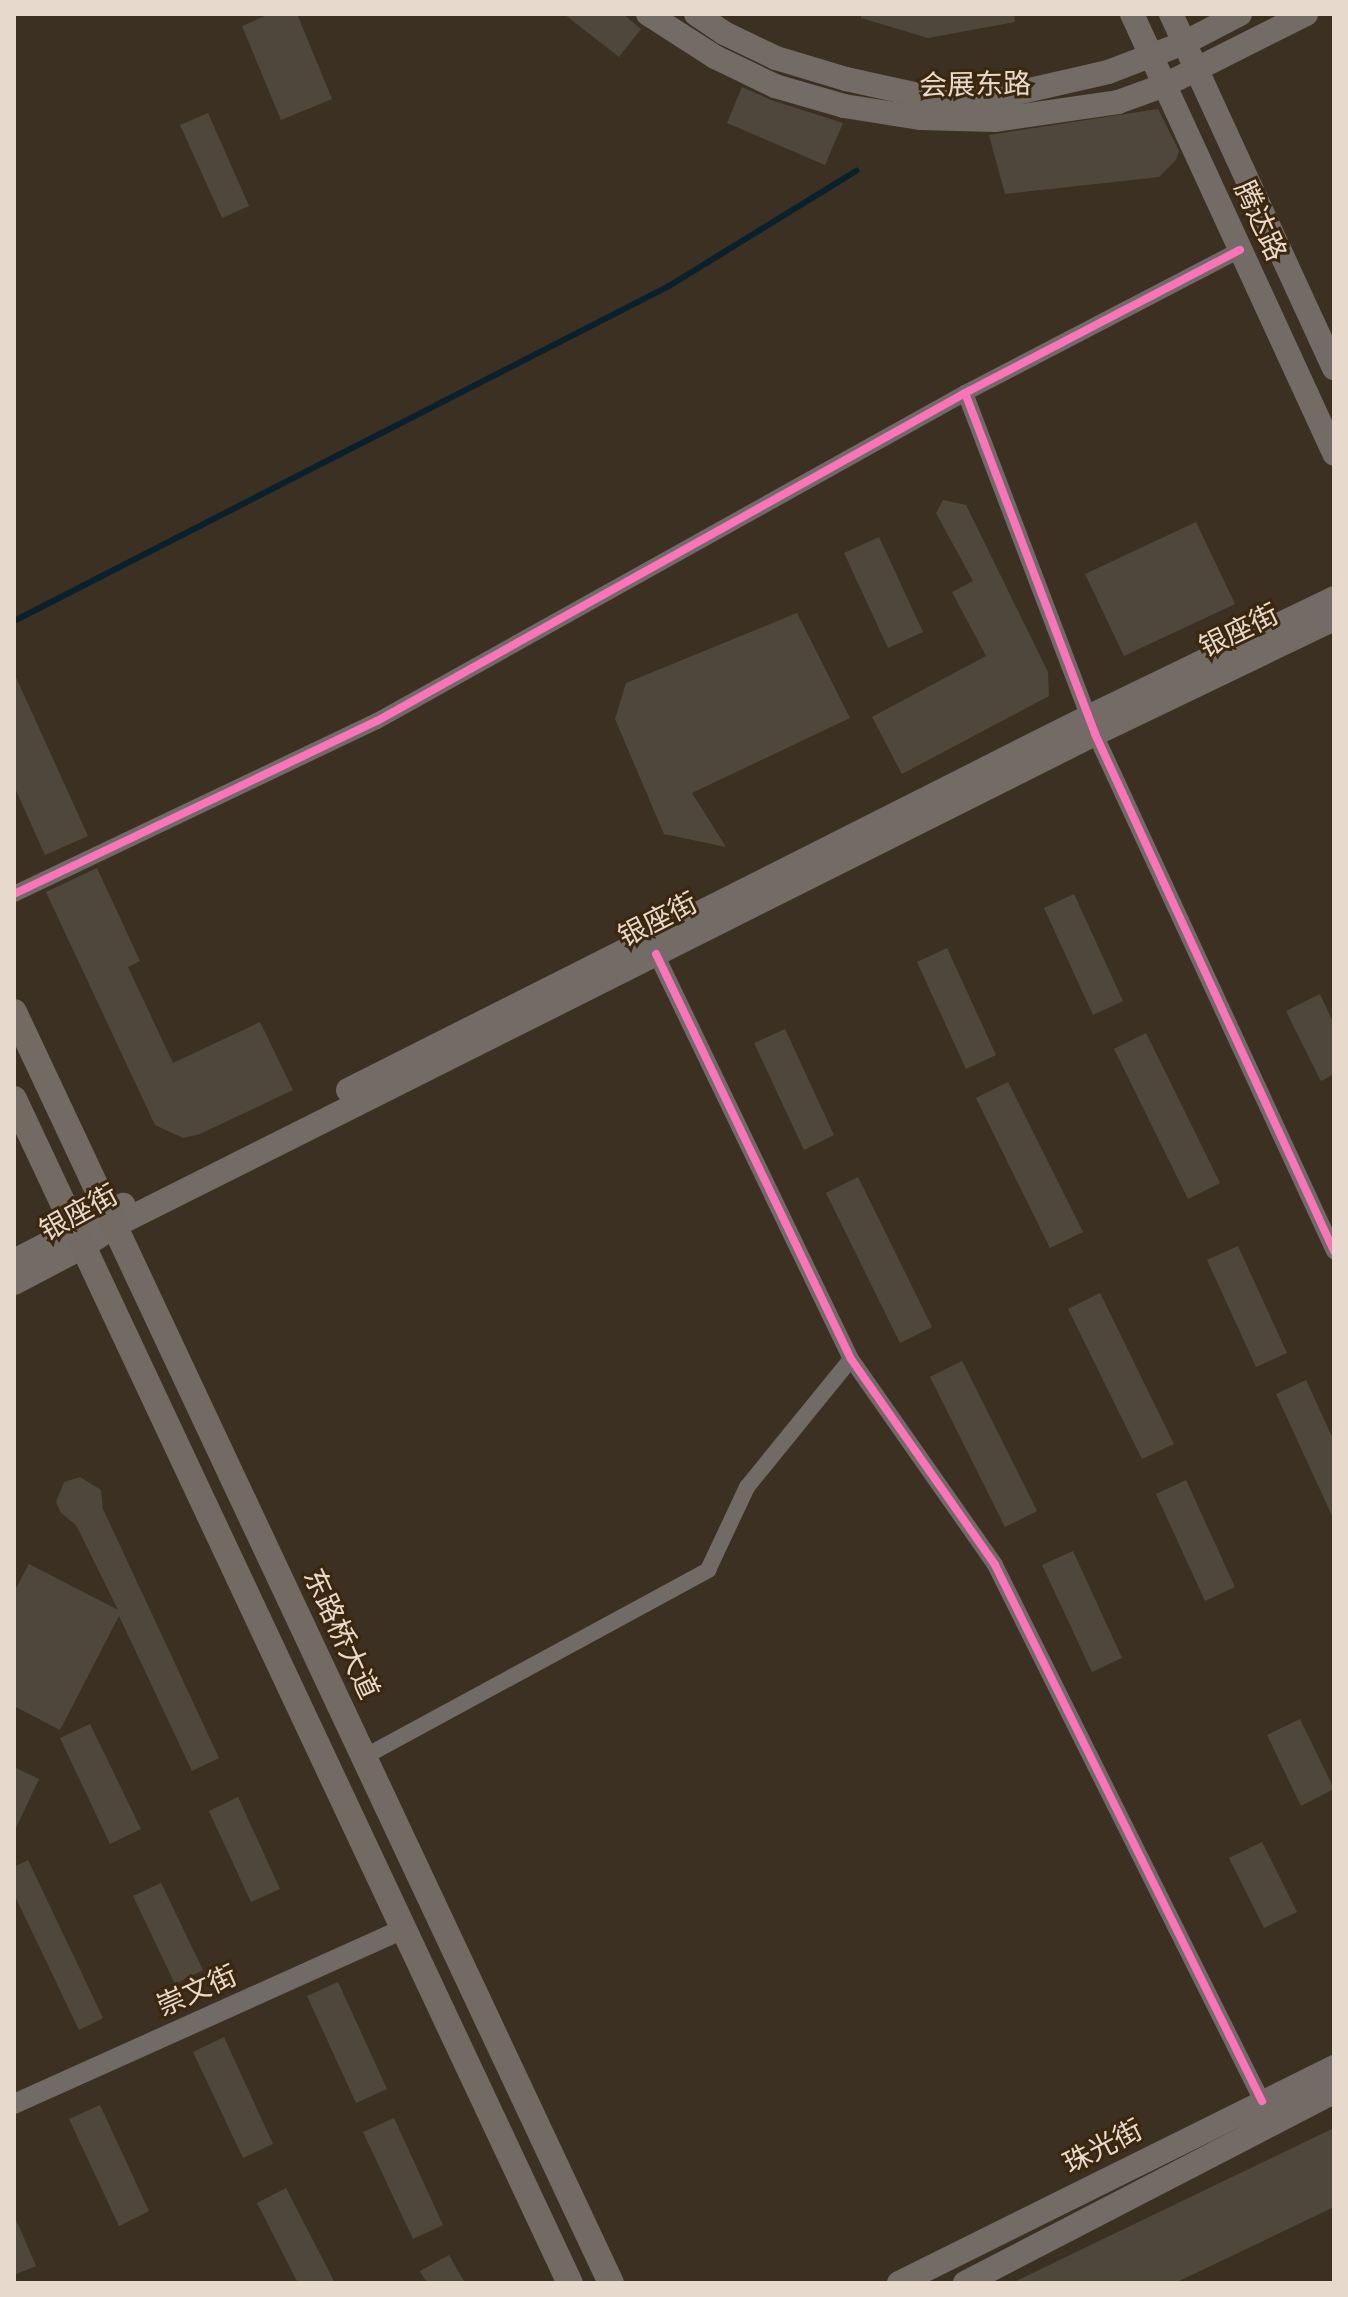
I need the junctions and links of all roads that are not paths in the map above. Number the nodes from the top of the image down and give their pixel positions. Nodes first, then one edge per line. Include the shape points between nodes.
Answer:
1 (648, 14) edge
2 (696, 14) edge
3 (1132, 14) edge
4 (1171, 14) edge
5 (1240, 14) edge
6 (1306, 14) edge
7 (1184, 43) junction
8 (1150, 55) junction
9 (1197, 70) junction
10 (1165, 85) junction
11 (1240, 250) junction
12 (1334, 368) edge
13 (965, 393) junction
14 (1334, 454) edge
15 (1334, 598) edge
16 (1334, 619) edge
17 (1092, 725) junction
18 (14, 894) edge
19 (656, 954) junction
20 (14, 1012) edge
21 (14, 1099) edge
22 (111, 1219) junction
23 (79, 1238) junction
24 (1334, 1251) edge
25 (14, 1261) edge
26 (14, 1283) edge
27 (851, 1359) junction
28 (364, 1757) junction
29 (404, 1929) junction
30 (1334, 2067) edge
31 (1334, 2092) edge
32 (1262, 2101) junction
33 (14, 2104) edge
34 (570, 2283) edge
35 (611, 2283) edge
36 (899, 2283) edge
37 (965, 2283) edge

1 - 10 main road, 会展东路 via 715,57 775,86 844,106 921,118 995,120 1056,113 1118,102
2 - 8 main road, 会展东路 via 776,58 923,96 999,97 1108,72
3 - 8 main road, 腾达路
4 - 7 main road, 腾达路
5 - 7 main road, 会展东路
6 - 9 main road, 会展东路
7 - 8 main road, 会展东路
7 - 9 main road, 腾达路
8 - 10 main road, 腾达路
9 - 10 main road, 会展东路
9 - 12 main road, 腾达路
10 - 11 main road, 腾达路
11 - 13 street
11 - 14 main road, 腾达路
13 - 17 street
13 - 18 street via 377,721
15 - 17 main road
16 - 17 main road, 银座街
17 - 19 main road, 银座街
17 - 22 main road
17 - 24 street
19 - 22 main road, 银座街
19 - 27 street
20 - 22 main road, 东路桥大道
21 - 23 main road
22 - 23 main road, 银座街
22 - 28 main road, 东路桥大道
23 - 25 main road
23 - 26 main road, 银座街
23 - 29 main road
27 - 28 street via 747,1487 708,1570
27 - 32 street via 995,1565
28 - 35 main road, 东路桥大道
29 - 33 street, 崇文街
29 - 34 main road
30 - 32 main road, 珠光街
31 - 37 main road, 珠光街
32 - 36 main road, 珠光街

